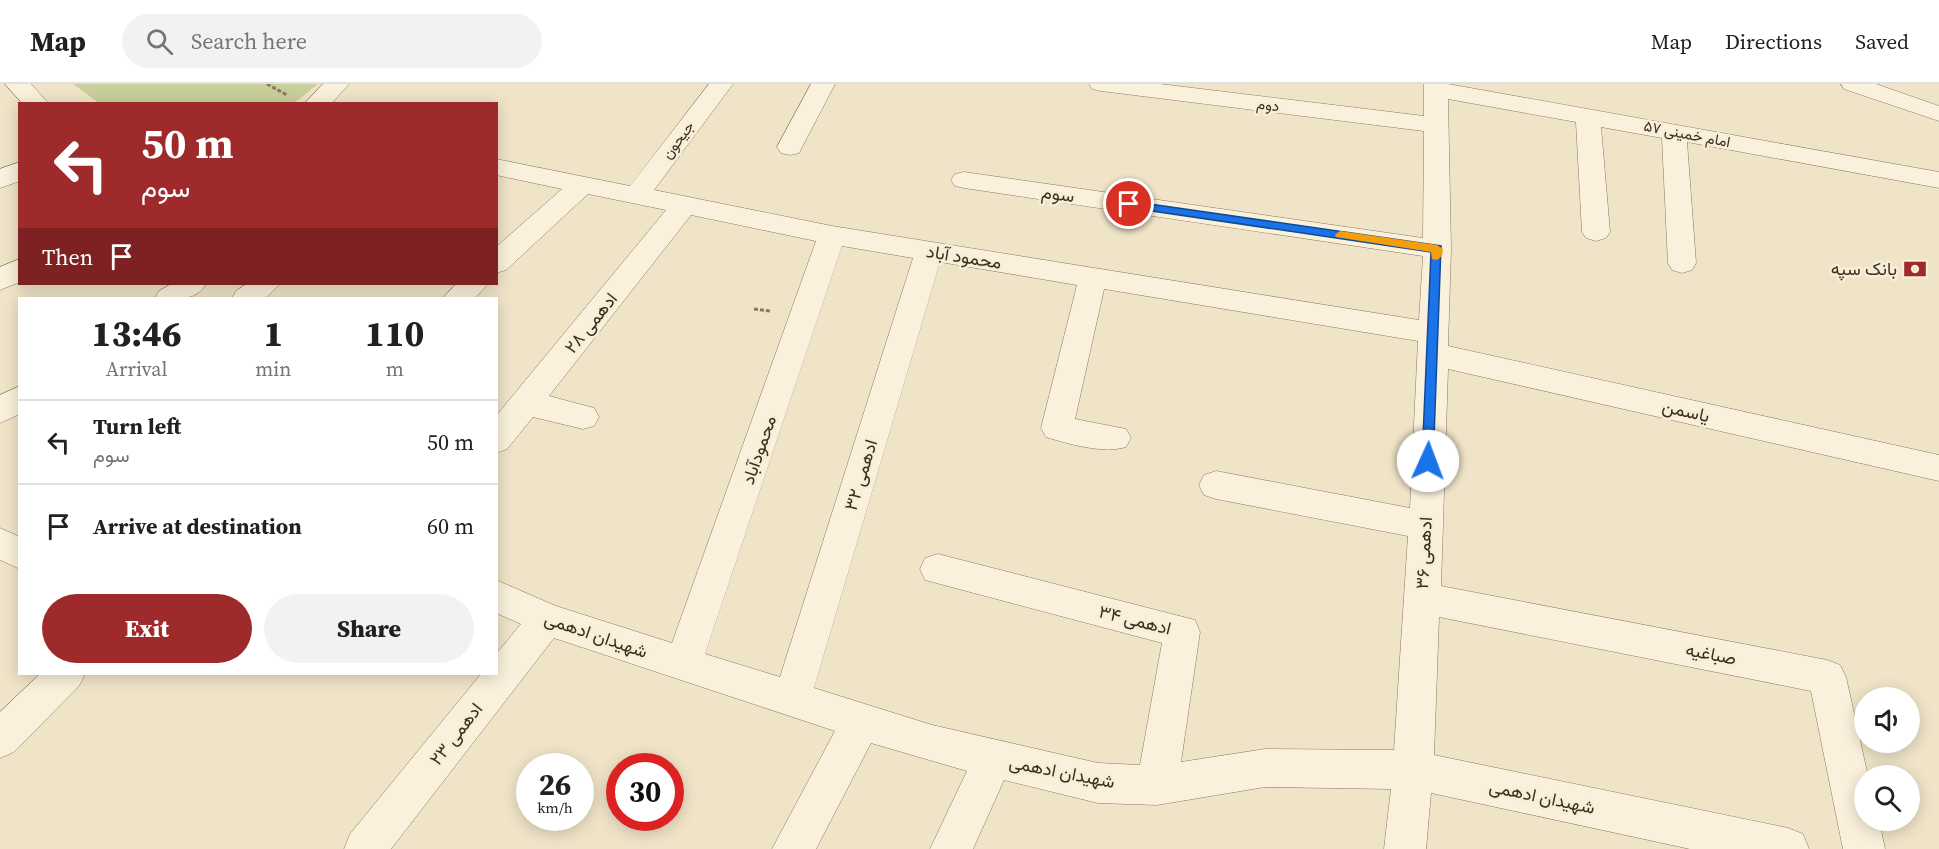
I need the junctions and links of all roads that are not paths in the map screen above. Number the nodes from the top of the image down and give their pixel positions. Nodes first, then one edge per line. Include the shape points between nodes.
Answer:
1 (337, 84) edge
2 (721, 84) edge
3 (824, 84) edge
4 (1101, 84) edge
5 (1853, 84) edge
6 (1436, 86) edge
7 (318, 102) edge
8 (1939, 114) edge
9 (1588, 116) junction
10 (1435, 125) junction
11 (1674, 132) junction
12 (790, 147) dead end
13 (498, 167) edge
14 (18, 171) edge
15 (0, 180) edge
16 (964, 180) dead end
17 (1939, 180) edge
18 (582, 185) junction
19 (636, 196) junction
20 (684, 205) junction
21 (1596, 232) dead end
22 (832, 235) junction
23 (1437, 249) junction
24 (929, 251) junction
25 (498, 261) edge
26 (1682, 263) dead end
27 (18, 269) edge
28 (1093, 277) junction
29 (0, 280) edge
30 (190, 285) edge
31 (265, 285) edge
32 (473, 285) edge
33 (171, 297) edge
34 (247, 297) edge
35 (458, 297) edge
36 (1433, 343) junction
37 (18, 399) edge
38 (527, 403) junction
39 (0, 411) edge
40 (583, 417) dead end
41 (498, 438) edge
42 (1114, 438) dead end
43 (1939, 468) edge
44 (1216, 484) dead end
45 (1426, 525) junction
46 (0, 543) edge
47 (18, 553) edge
48 (938, 569) dead end
49 (498, 597) edge
50 (1422, 598) junction
51 (548, 619) junction
52 (683, 664) junction
53 (65, 675) edge
54 (792, 699) junction
55 (862, 721) junction
56 (0, 739) edge
57 (993, 759) junction
58 (1413, 770) junction
59 (1157, 785) junction
60 (364, 849) edge
61 (793, 849) edge
62 (951, 849) edge
63 (1405, 849) edge
64 (1788, 849) edge
65 (1864, 849) edge

1 - 7 street
2 - 19 street, جیحون
3 - 12 street
4 - 10 street, دوم
5 - 8 street
6 - 9 street, امام خمینی ۵۷
6 - 10 street, ادهمی ۳۶
9 - 11 street, امام خمینی ۵۷
9 - 21 street
10 - 23 street, ادهمی ۳۶
11 - 17 street, امام خمینی ۵۷
11 - 26 street
13 - 18 street, محمود آباد
14 - 15 street
16 - 23 street, سوم
18 - 19 street, محمود آباد
18 - 25 street
19 - 20 street, محمود آباد
20 - 22 street, محمود آباد
20 - 38 street, ادهمی ۲۸
22 - 24 street, محمود آباد
22 - 52 street, محمودآباد
23 - 36 street, ادهمی ۳۶
24 - 28 street, محمود آباد
24 - 54 street, ادهمی ۳۲
27 - 29 street
28 - 36 street, محمود آباد
28 - 42 street via 1057,428
30 - 33 street
31 - 34 street
32 - 35 street
36 - 43 street, یاسمن
36 - 45 street, ادهمی ۳۶
37 - 39 street
38 - 40 street
38 - 41 street, ادهمی ۲۸
44 - 45 street
45 - 50 street, ادهمی ۳۶
46 - 47 street
48 - 59 street, ادهمی ۳۴ via 1182,632
49 - 51 street, شهیدان ادهمی
50 - 58 street, ادهمی ۳۶
50 - 65 street, صباغیه via 1827,677
51 - 52 street, شهیدان ادهمی
51 - 60 street, ادهمی ۲۳
52 - 54 street, شهیدان ادهمی
53 - 56 street
54 - 55 street, شهیدان ادهمی
55 - 57 street, شهیدان ادهمی
55 - 61 street
57 - 59 street, شهیدان ادهمی via 1098,783
57 - 62 street
58 - 59 street, شهیدان ادهمی via 1265,768
58 - 63 street, ادهمی ۳۶
58 - 64 street, شهیدان ادهمی

